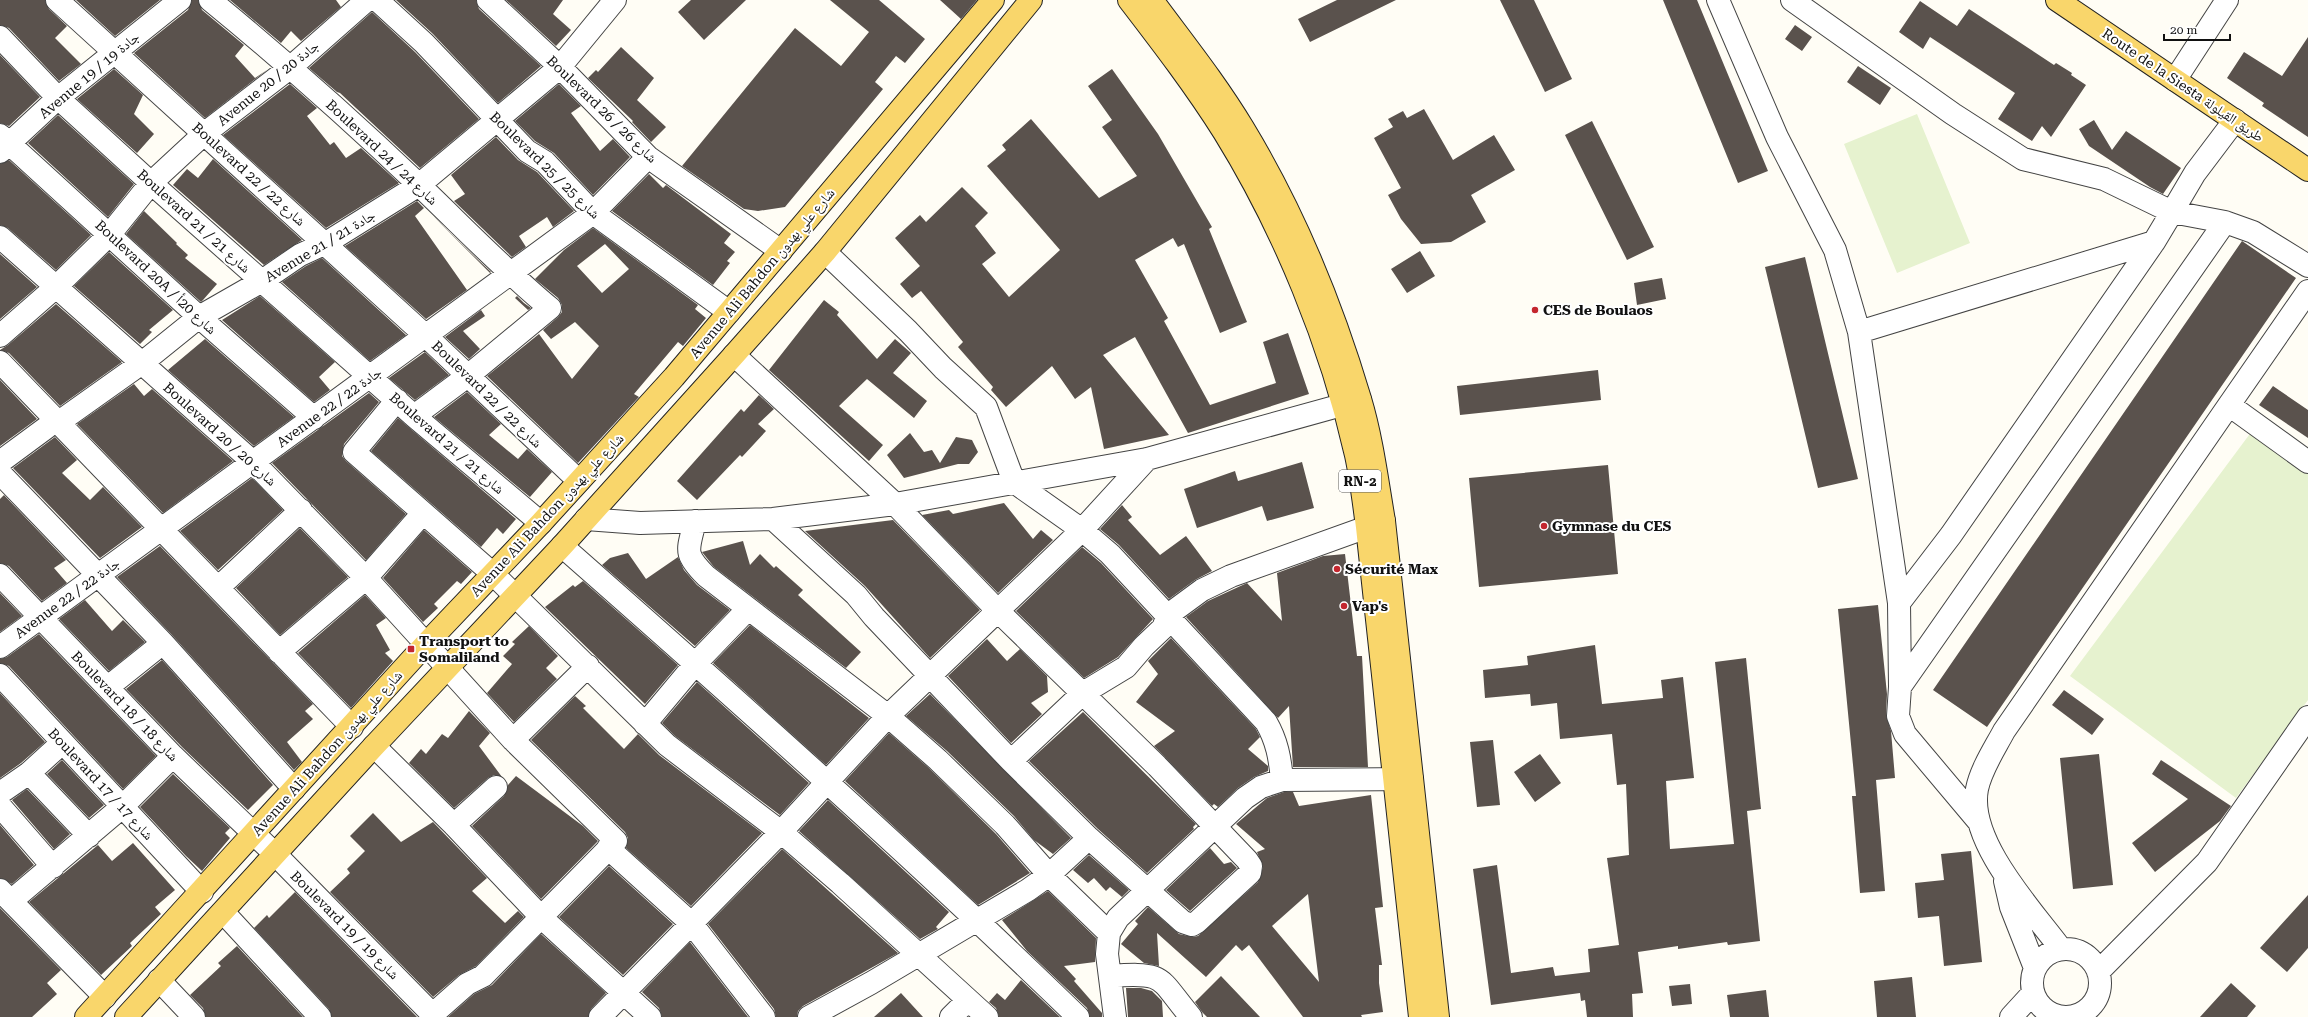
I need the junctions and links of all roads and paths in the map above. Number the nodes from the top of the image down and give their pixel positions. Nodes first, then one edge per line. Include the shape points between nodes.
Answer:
1 (57, 0) edge
2 (180, 0) edge
3 (210, 0) edge
4 (367, 0) edge
5 (377, 0) edge
6 (488, 0) edge
7 (615, 0) edge
8 (993, 0) edge
9 (1031, 0) edge
10 (1128, 0) edge
11 (1152, 0) edge
12 (1718, 0) edge
13 (1792, 0) edge
14 (2057, 0) edge
15 (2227, 0) edge
16 (0, 37) edge
17 (114, 52) junction
18 (291, 67) junction
19 (560, 67) junction
20 (2175, 80) junction
21 (58, 98) junction
22 (496, 120) junction
23 (2235, 120) junction
24 (205, 133) junction
25 (4, 144) edge
26 (648, 156) junction
27 (2308, 170) edge
28 (151, 183) junction
29 (419, 185) junction
30 (2172, 212) junction
31 (593, 214) junction
32 (2225, 222) junction
33 (110, 234) junction
34 (0, 237) edge
35 (2154, 242) junction
36 (326, 244) junction
37 (781, 251) junction
38 (825, 252) junction
39 (2308, 266) edge
40 (510, 275) junction
41 (262, 281) junction
42 (57, 286) junction
43 (2308, 291) edge
44 (729, 312) junction
45 (199, 317) junction
46 (1859, 332) junction
47 (0, 336) edge
48 (426, 336) junction
49 (734, 355) junction
50 (0, 362) edge
51 (142, 363) junction
52 (469, 375) junction
53 (370, 377) junction
54 (397, 400) junction
55 (1352, 403) junction
56 (2230, 405) junction
57 (414, 416) junction
58 (314, 418) junction
59 (59, 422) junction
60 (1147, 459) junction
61 (0, 462) edge
62 (253, 462) junction
63 (2308, 462) edge
64 (0, 473) edge
65 (579, 481) junction
66 (1014, 482) junction
67 (896, 504) junction
68 (301, 510) junction
69 (423, 513) junction
70 (586, 519) junction
71 (773, 519) junction
72 (695, 521) junction
73 (541, 523) junction
74 (1376, 524) junction
75 (161, 530) junction
76 (1082, 530) junction
77 (562, 546) junction
78 (493, 574) junction
79 (0, 575) edge
80 (98, 576) junction
81 (366, 578) junction
82 (218, 588) junction
83 (515, 596) junction
84 (1899, 602) junction
85 (748, 610) junction
86 (998, 611) junction
87 (1168, 615) junction
88 (40, 618) junction
89 (163, 643) junction
90 (425, 645) junction
91 (0, 647) edge
92 (279, 652) junction
93 (696, 663) junction
94 (588, 666) junction
95 (447, 668) junction
96 (0, 675) edge
97 (932, 676) junction
98 (108, 687) junction
99 (1900, 687) junction
100 (1083, 694) junction
101 (888, 716) junction
102 (2308, 717) edge
103 (645, 724) junction
104 (352, 727) junction
105 (513, 740) junction
106 (62, 743) junction
107 (374, 746) junction
108 (173, 756) junction
109 (1011, 761) junction
110 (29, 773) junction
111 (1404, 779) junction
112 (1282, 780) junction
113 (826, 783) junction
114 (496, 787) dead end
115 (294, 789) junction
116 (0, 793) edge
117 (0, 806) edge
118 (122, 807) junction
119 (1979, 822) junction
120 (454, 825) junction
121 (1213, 827) junction
122 (781, 832) junction
123 (253, 834) junction
124 (90, 836) junction
125 (1089, 838) junction
126 (608, 848) junction
127 (276, 855) junction
128 (53, 867) junction
129 (2004, 874) junction
130 (1049, 875) junction
131 (1146, 890) junction
132 (202, 892) junction
133 (5, 896) edge
134 (223, 912) junction
135 (542, 918) junction
136 (978, 920) junction
137 (692, 924) junction
138 (1109, 933) junction
139 (2061, 950) junction
140 (920, 954) junction
141 (2035, 968) junction
142 (2098, 972) junction
143 (1110, 976) junction
144 (159, 980) junction
145 (624, 993) junction
146 (2033, 993) junction
147 (104, 997) junction
148 (968, 1000) junction
149 (841, 1010) edge
150 (434, 1016) edge
151 (86, 1017) edge
152 (126, 1017) edge
153 (194, 1017) edge
154 (320, 1017) edge
155 (600, 1017) edge
156 (650, 1017) edge
157 (764, 1017) edge
158 (809, 1017) edge
159 (951, 1017) edge
160 (987, 1017) edge
161 (1078, 1017) edge
162 (1115, 1017) edge
163 (1191, 1017) edge
164 (1420, 1017) edge
165 (1438, 1017) edge
166 (2011, 1017) edge
167 (2072, 1017) edge

1 - 17 street, Boulevard 22 / شارع 22
2 - 17 street, Avenue 19 / جادة 19
3 - 18 street, Boulevard 24 / شارع 24
4 - 18 street, Avenue 20 / جادة 20
5 - 22 street, Boulevard 25 / شارع 25 via 424,43
6 - 19 street, Boulevard 26 / شارع 26
7 - 19 street, Avenue 21 / جادة 21
8 - 37 main road, Avenue Ali Bahdon شارع علي بهدون
9 - 38 main road
10 - 55 main road, RN-2 via 1176,62 1224,133 1265,206 1292,265 1323,344
11 - 55 main road, RN-2 via 1195,57 1242,128 1282,198 1310,260
12 - 46 street via 1777,137 1835,250
13 - 30 street via 1953,114 2023,159 2104,179
14 - 20 main road, Route de la Siesta طريق القيلولة
15 - 20 street
16 - 21 street, Boulevard 21 / شارع 21
17 - 21 street, Avenue 19 / جادة 19
17 - 24 street, Boulevard 22 / شارع 22
18 - 24 street, Avenue 20 / جادة 20
18 - 29 street, Boulevard 24 / شارع 24
19 - 22 street, Avenue 21 / جادة 21
19 - 26 street, Boulevard 26 / شارع 26
20 - 23 main road, Route de la Siesta طريق القيلولة
21 - 25 street, Avenue 19 / جادة 19
21 - 28 street, Boulevard 21 / شارع 21
22 - 29 street, Avenue 21 / جادة 21
22 - 31 street, Boulevard 25 / شارع 25 via 527,151 545,162
23 - 27 main road, Route de la Siesta طريق القيلولة
23 - 30 street via 2195,173
24 - 28 street, Avenue 20 / جادة 20
24 - 36 street, Boulevard 22 / شارع 22
25 - 33 street, Boulevard 20A / شارع 20أ
26 - 31 street, Avenue 22 / جادة 22
26 - 37 street, Boulevard 26 / شارع 26
28 - 33 street, Avenue 20 / جادة 20
28 - 41 street, Boulevard 21 / شارع 21
29 - 36 street, Avenue 21 / جادة 21
29 - 40 street, Boulevard 24 / شارع 24
30 - 32 street
30 - 35 street
31 - 40 street, Avenue 22 / جادة 22
31 - 44 street, Boulevard 25 / شارع 25
32 - 39 street via 2253,232
32 - 99 street
33 - 42 street, Avenue 20 / جادة 20
33 - 45 street, Boulevard 20A / شارع 20أ
34 - 42 street, Boulevard 20 / شارع 20
35 - 46 street
35 - 84 street via 1951,535
36 - 41 street, Avenue 21 / جادة 21 via 300,255
36 - 48 street, Boulevard 22 / شارع 22
37 - 44 main road, Avenue Ali Bahdon شارع علي بهدون
38 - 49 main road
38 - 66 street via 943,368 983,403
40 - 48 street, Avenue 22 / جادة 22
40 - 52 street, Boulevard 24 / شارع 24 via 550,308
41 - 45 street, Avenue 21 / جادة 21
41 - 53 street, Boulevard 21 / شارع 21
42 - 47 street, Avenue 20 / جادة 20
42 - 51 street, Boulevard 20 / شارع 20
43 - 56 street
44 - 65 main road, Avenue Ali Bahdon شارع علي بهدون
45 - 51 street, Avenue 21 / جادة 21
45 - 58 street, Boulevard 20A / شارع 20أ
46 - 84 street
48 - 52 street, Boulevard 22 / شارع 22
48 - 53 street, Avenue 22 / جادة 22
49 - 67 street
49 - 70 main road
50 - 59 street
51 - 59 street, Avenue 21 / جادة 21
51 - 62 street, Boulevard 20 / شارع 20
52 - 57 street
52 - 65 street, Boulevard 22 / شارع 22
53 - 54 street, Boulevard 21 / شارع 21
53 - 58 street, Avenue 22 / جادة 22
54 - 57 street, Boulevard 21 / شارع 21
54 - 69 street via 354,452
55 - 60 street
55 - 74 main road, RN-2 via 1373,458
56 - 63 street
56 - 119 street via 2004,730 1977,789
57 - 73 street, Boulevard 21 / شارع 21
58 - 62 street, Avenue 22 / جادة 22
59 - 61 street, Avenue 21 / جادة 21 via 50,425
59 - 75 street
60 - 66 street
60 - 76 street
62 - 68 street, Boulevard 20 / شارع 20
62 - 75 street, Avenue 22 / جادة 22
64 - 80 street
65 - 73 main road, Avenue Ali Bahdon شارع علي بهدون
66 - 67 street
66 - 76 street
67 - 71 street
67 - 86 street
68 - 81 street, Boulevard 20 / شارع 20
68 - 82 street
69 - 78 street
69 - 81 street
70 - 72 street via 640,523
70 - 77 main road
71 - 72 street
71 - 97 street via 856,595
72 - 85 street via 688,549 689,557 706,576
73 - 78 main road, Avenue Ali Bahdon شارع علي بهدون
74 - 87 street via 1231,576 1202,590
74 - 111 main road, RN-2
75 - 80 street, Avenue 22 / جادة 22
75 - 82 street
76 - 86 street
76 - 87 street via 1110,554
77 - 83 main road
77 - 93 street
78 - 83 street
78 - 90 main road, Avenue Ali Bahdon شارع علي بهدون
79 - 88 street, Boulevard 18 / شارع 18
80 - 88 street, Avenue 22 / جادة 22
80 - 89 street
81 - 90 street, Boulevard 20 / شارع 20
81 - 92 street
82 - 92 street
83 - 94 street
83 - 95 main road
84 - 99 street
85 - 93 street
85 - 101 street
86 - 97 street
86 - 100 street
87 - 100 street via 1163,628 1126,667
87 - 112 street via 1266,722 1275,738
88 - 91 street, Avenue 22 / جادة 22
88 - 98 street, Boulevard 18 / شارع 18
89 - 98 street
89 - 115 street
90 - 95 street, Boulevard 20 / شارع 20
90 - 104 main road, Avenue Ali Bahdon شارع علي بهدون
92 - 104 street
93 - 103 street
93 - 113 street
94 - 103 street
94 - 105 street
95 - 105 street, Boulevard 20 / شارع 20
95 - 107 main road
96 - 106 street, Boulevard 17 / شارع 17
97 - 101 street
97 - 109 street
98 - 108 street, Boulevard 18 / شارع 18
99 - 119 street via 1898,716 1905,734
100 - 109 street
100 - 121 street via 1157,766
101 - 113 street
101 - 130 street via 975,795
102 - 142 street via 2207,862
103 - 122 street via 667,745
104 - 115 main road, Avenue Ali Bahdon شارع علي بهدون
105 - 126 street, Boulevard 20 / شارع 20 via 616,841
106 - 110 street
106 - 118 street, Boulevard 17 / شارع 17
107 - 120 street
107 - 127 main road
108 - 118 street
108 - 123 street, Boulevard 18 / شارع 18
109 - 125 street
110 - 116 street
110 - 124 street
111 - 112 street
111 - 164 main road, RN-2
111 - 165 main road, RN-2
112 - 121 street via 1261,787
113 - 122 street
113 - 136 street
114 - 120 street
115 - 123 main road, Avenue Ali Bahdon شارع علي بهدون
117 - 128 street
118 - 124 street
118 - 132 street, Boulevard 17 / شارع 17
119 - 129 street
120 - 135 street
121 - 131 street
121 - 131 street via 1247,860 1251,866 1250,873 1192,925 1183,922
122 - 137 street
122 - 140 street
123 - 127 street, Boulevard 19 / شارع 19
123 - 132 main road, Avenue Ali Bahdon شارع علي بهدون
124 - 128 street
125 - 130 street
125 - 131 street
126 - 135 street
126 - 137 street
127 - 134 main road
127 - 150 street, Boulevard 19 / شارع 19
128 - 133 street
129 - 139 street
129 - 141 street via 2011,907
130 - 136 street
130 - 138 street
131 - 138 street via 1118,918
132 - 147 main road, Avenue Ali Bahdon شارع علي بهدون
133 - 147 street
134 - 144 main road
134 - 154 street
135 - 145 street
135 - 150 street via 483,976 467,984
136 - 140 street
136 - 161 street
137 - 145 street
137 - 157 street
138 - 143 street via 1107,954
139 - 141 street via 2043,958
139 - 142 street via 2073,950 2084,954
140 - 148 street
140 - 149 street
141 - 146 street via 2032,980
142 - 167 street via 2098,991 2095,1000 2089,1008
143 - 162 street
143 - 163 street via 1142,974 1156,977 1167,984
144 - 152 main road
144 - 153 street
145 - 155 street
145 - 156 street
146 - 166 street
146 - 167 street via 2038,1004 2048,1012
147 - 151 main road, Avenue Ali Bahdon شارع علي بهدون
148 - 159 street
148 - 160 street
149 - 158 street

